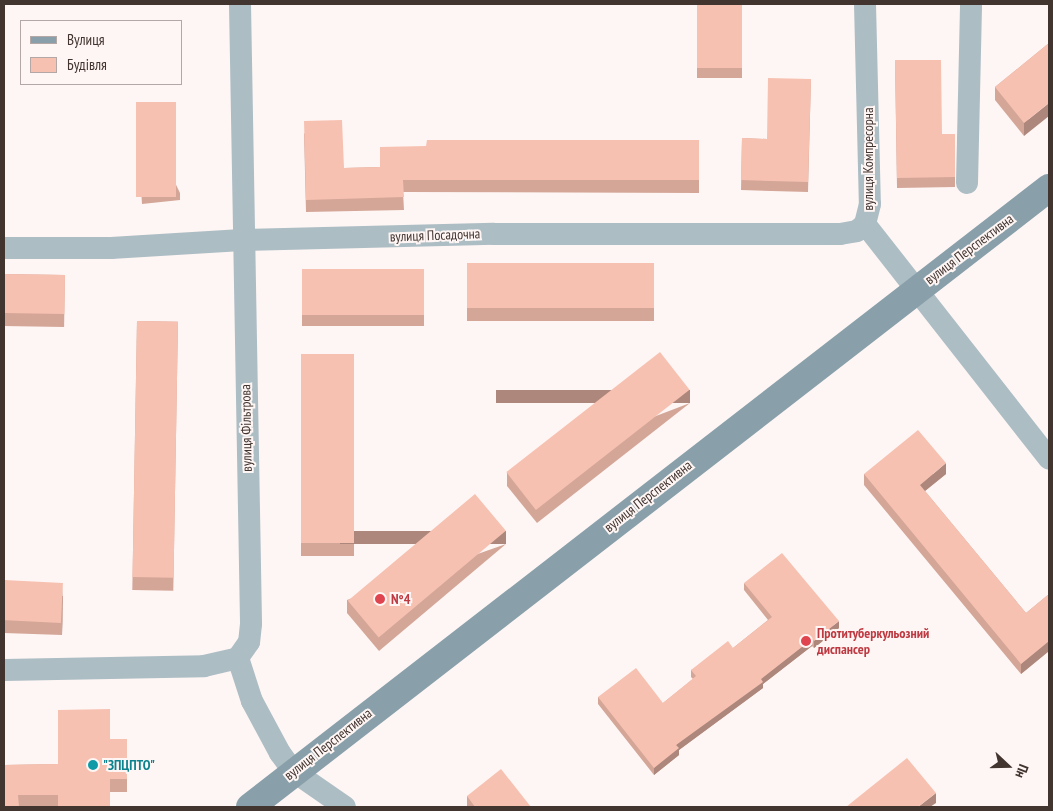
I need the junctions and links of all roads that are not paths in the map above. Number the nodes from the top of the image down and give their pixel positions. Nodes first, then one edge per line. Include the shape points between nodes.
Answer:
1 (240, 4) edge
2 (865, 4) edge
3 (971, 4) edge
4 (967, 183) dead end
5 (1049, 188) edge
6 (865, 224) junction
7 (242, 240) junction
8 (4, 248) edge
9 (915, 290) junction
10 (1049, 459) edge
11 (238, 658) junction
12 (4, 670) edge
13 (293, 771) junction
14 (250, 807) edge
15 (345, 807) edge

1 - 7 street, вулиця Фільтрова
2 - 6 street, вулиця Компресорна via 870,204
3 - 4 street
5 - 9 street, вулиця Перспективна
6 - 7 street, вулиця Посадочна via 857,231 840,234 494,234
6 - 9 street, вулиця Компресорна
7 - 8 street, вулиця Посадочна via 111,248
7 - 11 street, вулиця Фільтрова via 251,624 249,642
9 - 10 street, вулиця Компресорна
9 - 13 street, вулиця Перспективна
11 - 12 street via 204,666
11 - 13 street via 252,701
13 - 14 street, вулиця Перспективна
13 - 15 street

